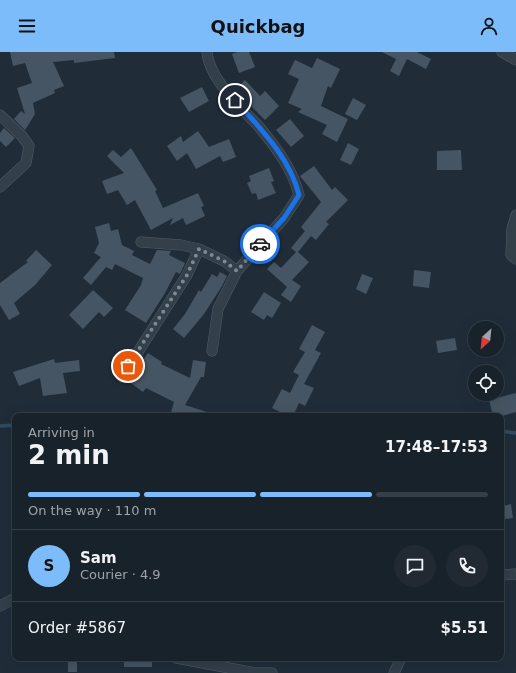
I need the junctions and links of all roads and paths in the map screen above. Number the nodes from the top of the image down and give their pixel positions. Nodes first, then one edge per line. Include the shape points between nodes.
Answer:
1 (207, 52) edge
2 (502, 52) edge
3 (516, 60) edge
4 (0, 115) edge
5 (0, 187) edge
6 (516, 214) edge
7 (142, 242) dead end
8 (199, 249) junction
9 (516, 259) edge
10 (237, 271) junction
11 (212, 350) dead end
12 (122, 377) dead end
13 (516, 574) edge
14 (504, 575) edge
15 (12, 600) edge
16 (0, 606) edge
17 (192, 661) edge
18 (400, 661) edge
19 (272, 673) edge
20 (394, 673) edge

1 - 10 street via 214,73 226,91 262,130 289,168 299,195 284,218
2 - 3 street
4 - 5 street via 29,146 26,163
6 - 9 street via 512,229 511,255
7 - 8 street
8 - 10 street via 224,261
8 - 12 street via 187,275
10 - 11 street via 218,309
13 - 14 street
15 - 16 street
17 - 19 street via 255,673
18 - 20 street

